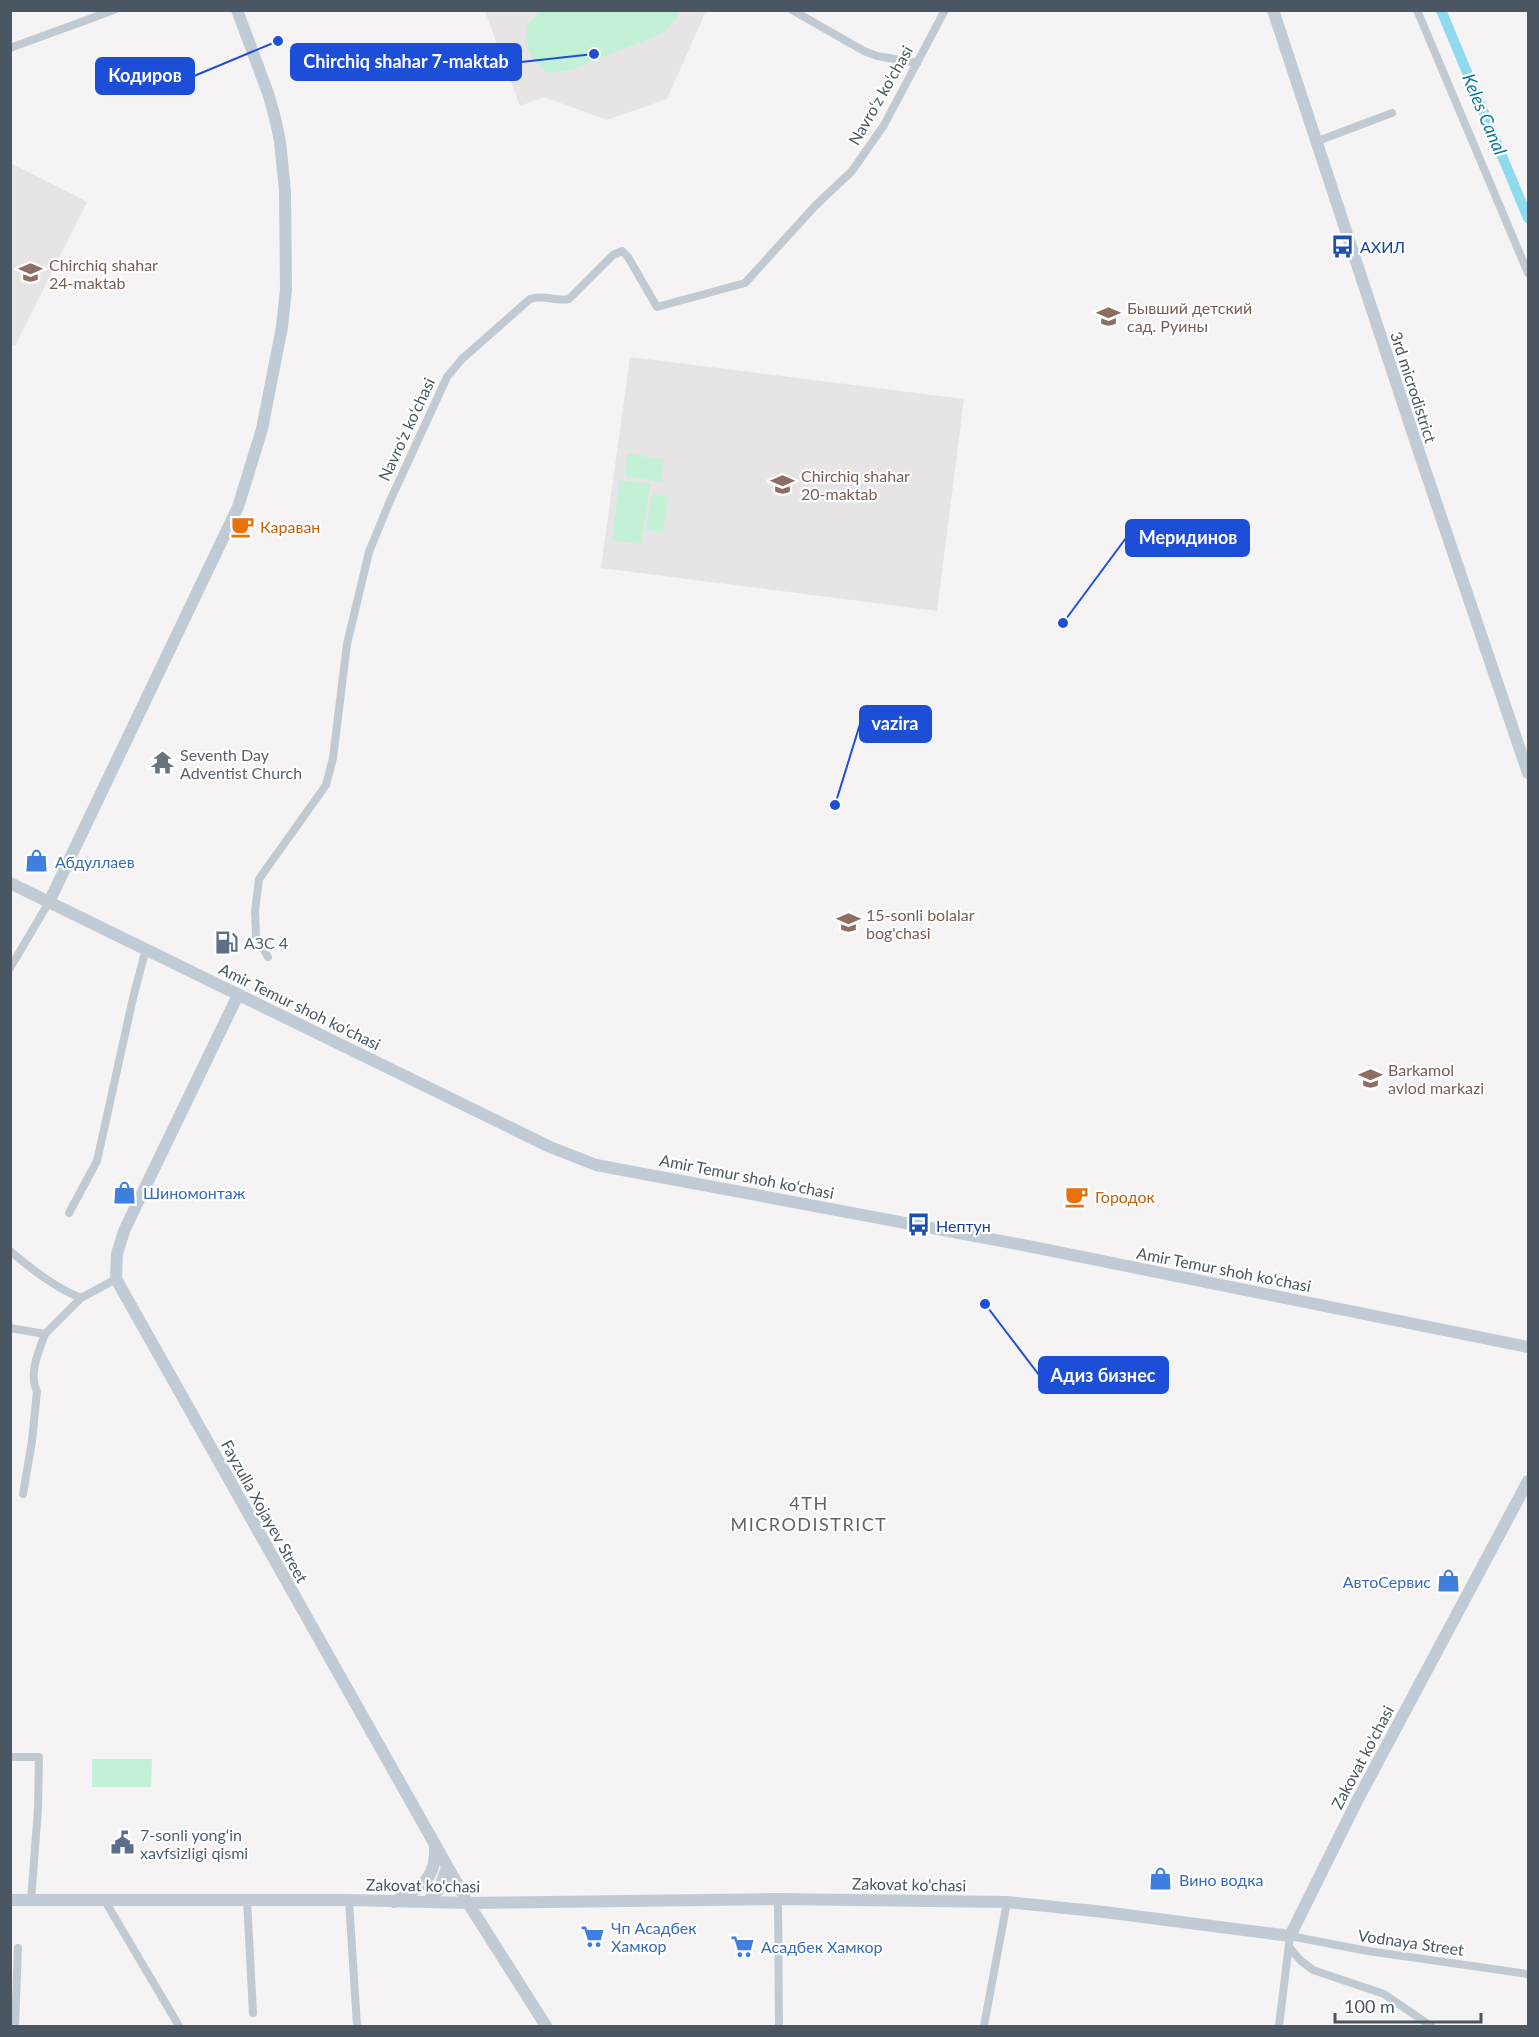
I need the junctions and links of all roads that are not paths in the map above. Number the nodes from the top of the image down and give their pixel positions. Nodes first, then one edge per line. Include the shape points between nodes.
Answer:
1 (114, 10) edge
2 (237, 10) edge
3 (792, 10) edge
4 (945, 10) edge
5 (1273, 10) edge
6 (1418, 10) edge
7 (10, 48) edge
8 (917, 63) junction
9 (1392, 113) dead end
10 (1315, 142) junction
11 (1528, 273) edge
12 (1528, 773) edge
13 (10, 883) edge
14 (49, 902) junction
15 (146, 950) junction
16 (268, 957) dead end
17 (10, 968) edge
18 (238, 995) junction
19 (69, 1213) dead end
20 (10, 1251) edge
21 (116, 1279) junction
22 (81, 1298) junction
23 (10, 1328) edge
24 (45, 1334) junction
25 (1528, 1347) edge
26 (1528, 1480) edge
27 (23, 1494) dead end
28 (10, 1757) edge
29 (435, 1845) junction
30 (447, 1867) junction
31 (778, 1899) junction
32 (10, 1900) edge
33 (31, 1900) junction
34 (247, 1900) junction
35 (349, 1900) junction
36 (105, 1901) junction
37 (394, 1902) junction
38 (427, 1902) junction
39 (1007, 1902) junction
40 (468, 1903) junction
41 (1290, 1942) junction
42 (18, 1947) dead end
43 (1528, 1974) edge
44 (253, 2013) dead end
45 (15, 2026) edge
46 (180, 2026) edge
47 (357, 2026) edge
48 (546, 2026) edge
49 (779, 2026) edge
50 (984, 2026) edge
51 (1279, 2026) edge
52 (1431, 2026) edge

1 - 7 street
2 - 14 main road via 270,101 280,141 285,191 282,327 262,429 238,507
3 - 8 street via 864,51
4 - 8 street, Navro‘z ko‘chasi
5 - 10 main road, 3rd microdistrict
6 - 11 street
8 - 16 street, Navro‘z ko‘chasi via 884,125 852,171 745,283 657,307 622,251 613,255 569,299 530,299 447,377 369,552 346,644 333,758 326,785 259,879 256,936
9 - 10 street
10 - 12 main road, 3rd microdistrict
13 - 14 main road, Amir Temur shoh ko‘chasi
14 - 15 main road, Amir Temur shoh ko‘chasi
14 - 17 street
15 - 18 main road, Amir Temur shoh ko‘chasi
15 - 19 street via 97,1161
18 - 21 main road via 124,1231 117,1254
18 - 25 main road, Amir Temur shoh ko‘chasi via 550,1147 596,1165 1000,1240
20 - 22 street via 42,1278
21 - 22 street
21 - 29 main road, Fayzulla Xojayev Street
22 - 24 street
23 - 24 street
24 - 27 street via 35,1366 36,1401
26 - 41 main road, Zakovat ko'chasi via 1357,1800
28 - 33 street via 39,1757
29 - 30 main road, Fayzulla Xojayev Street
29 - 37 main road via 434,1866 428,1880
30 - 38 main road via 440,1888
30 - 40 main road, Fayzulla Xojayev Street
31 - 39 main road, Zakovat ko'chasi
31 - 40 main road, Zakovat ko'chasi
31 - 49 street
32 - 33 main road, Zakovat ko'chasi
33 - 36 main road, Zakovat ko'chasi
34 - 35 main road, Zakovat ko'chasi
34 - 36 main road, Zakovat ko'chasi
34 - 44 street
35 - 37 main road, Zakovat ko'chasi
35 - 47 street
36 - 46 street
37 - 38 main road, Zakovat ko'chasi
38 - 40 main road, Zakovat ko'chasi
39 - 41 main road, Zakovat ko'chasi via 1104,1912
39 - 50 street
40 - 48 main road, Fayzulla Xojayev Street
41 - 43 street, Vodnaya Street
41 - 51 street
41 - 52 street via 1300,1960 1313,1970 1384,1994
42 - 45 street

